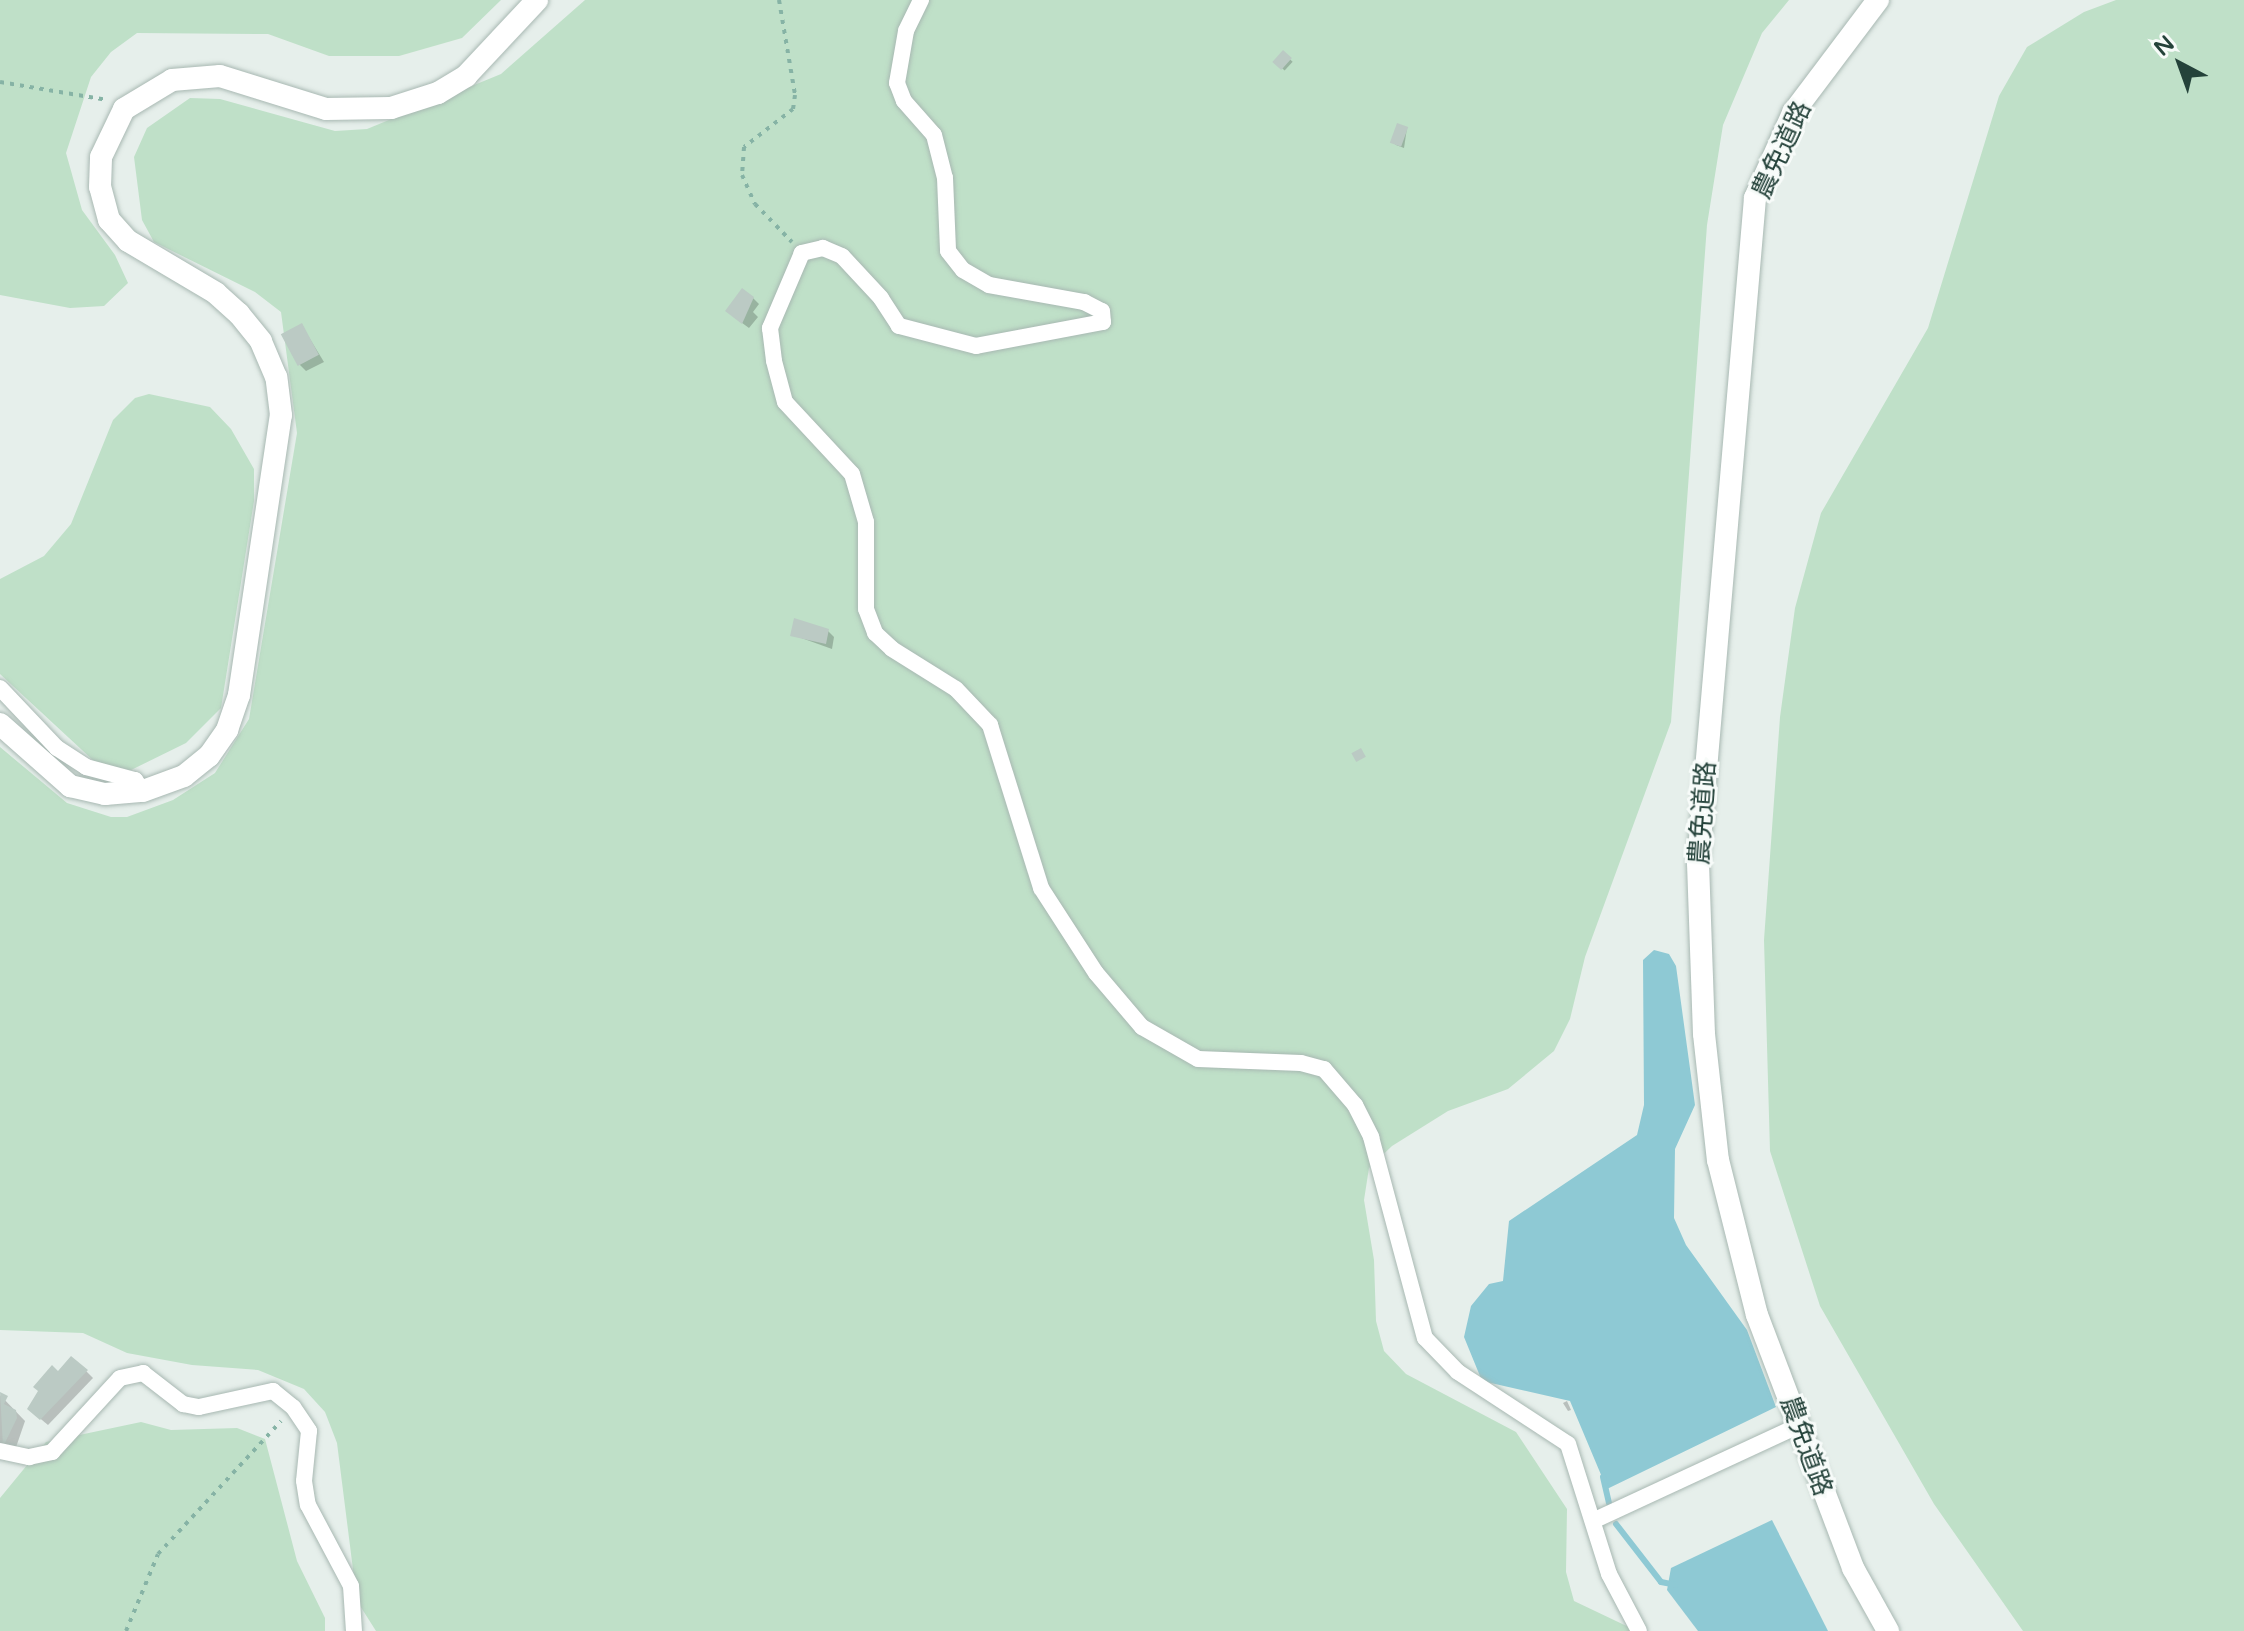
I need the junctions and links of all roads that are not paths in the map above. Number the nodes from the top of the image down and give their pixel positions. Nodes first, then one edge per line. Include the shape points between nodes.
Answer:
1 (537, 0) edge
2 (921, 0) edge
3 (1878, 0) edge
4 (0, 688) edge
5 (0, 724) edge
6 (143, 791) junction
7 (1798, 1426) junction
8 (0, 1451) edge
9 (1593, 1521) junction
10 (354, 1631) edge
11 (1639, 1631) edge
12 (1888, 1631) edge

1 - 6 street via 466,76 438,93 391,108 326,109 220,76 172,80 124,109 101,157 100,187 109,220 128,241 216,293 239,314 266,353 281,415 239,695 227,730 209,756 184,776
2 - 9 street via 906,31 897,83 904,101 934,135 945,178 948,251 963,270 989,285 1084,302 1102,311 1103,322 976,346 899,326 842,256 823,248 802,253 770,328 774,361 785,402 852,474 866,522 866,609 875,633 956,689 990,725 1041,888 1059,922 1142,1027 1198,1059 1301,1063 1324,1069 1355,1105 1371,1137 1425,1338 1458,1372 1568,1444
3 - 7 street, 農免道路 via 1793,113 1755,198 1698,863 1704,1034 1718,1160 1757,1315
4 - 6 street via 57,748 86,767 135,780
5 - 6 street via 70,786 105,794
7 - 9 street
7 - 12 street, 農免道路 via 1853,1568
8 - 10 street via 29,1457 52,1452 120,1378 143,1373 183,1404 199,1407 273,1391 293,1407 309,1431 304,1481 308,1505 351,1586
9 - 11 street via 1609,1574

